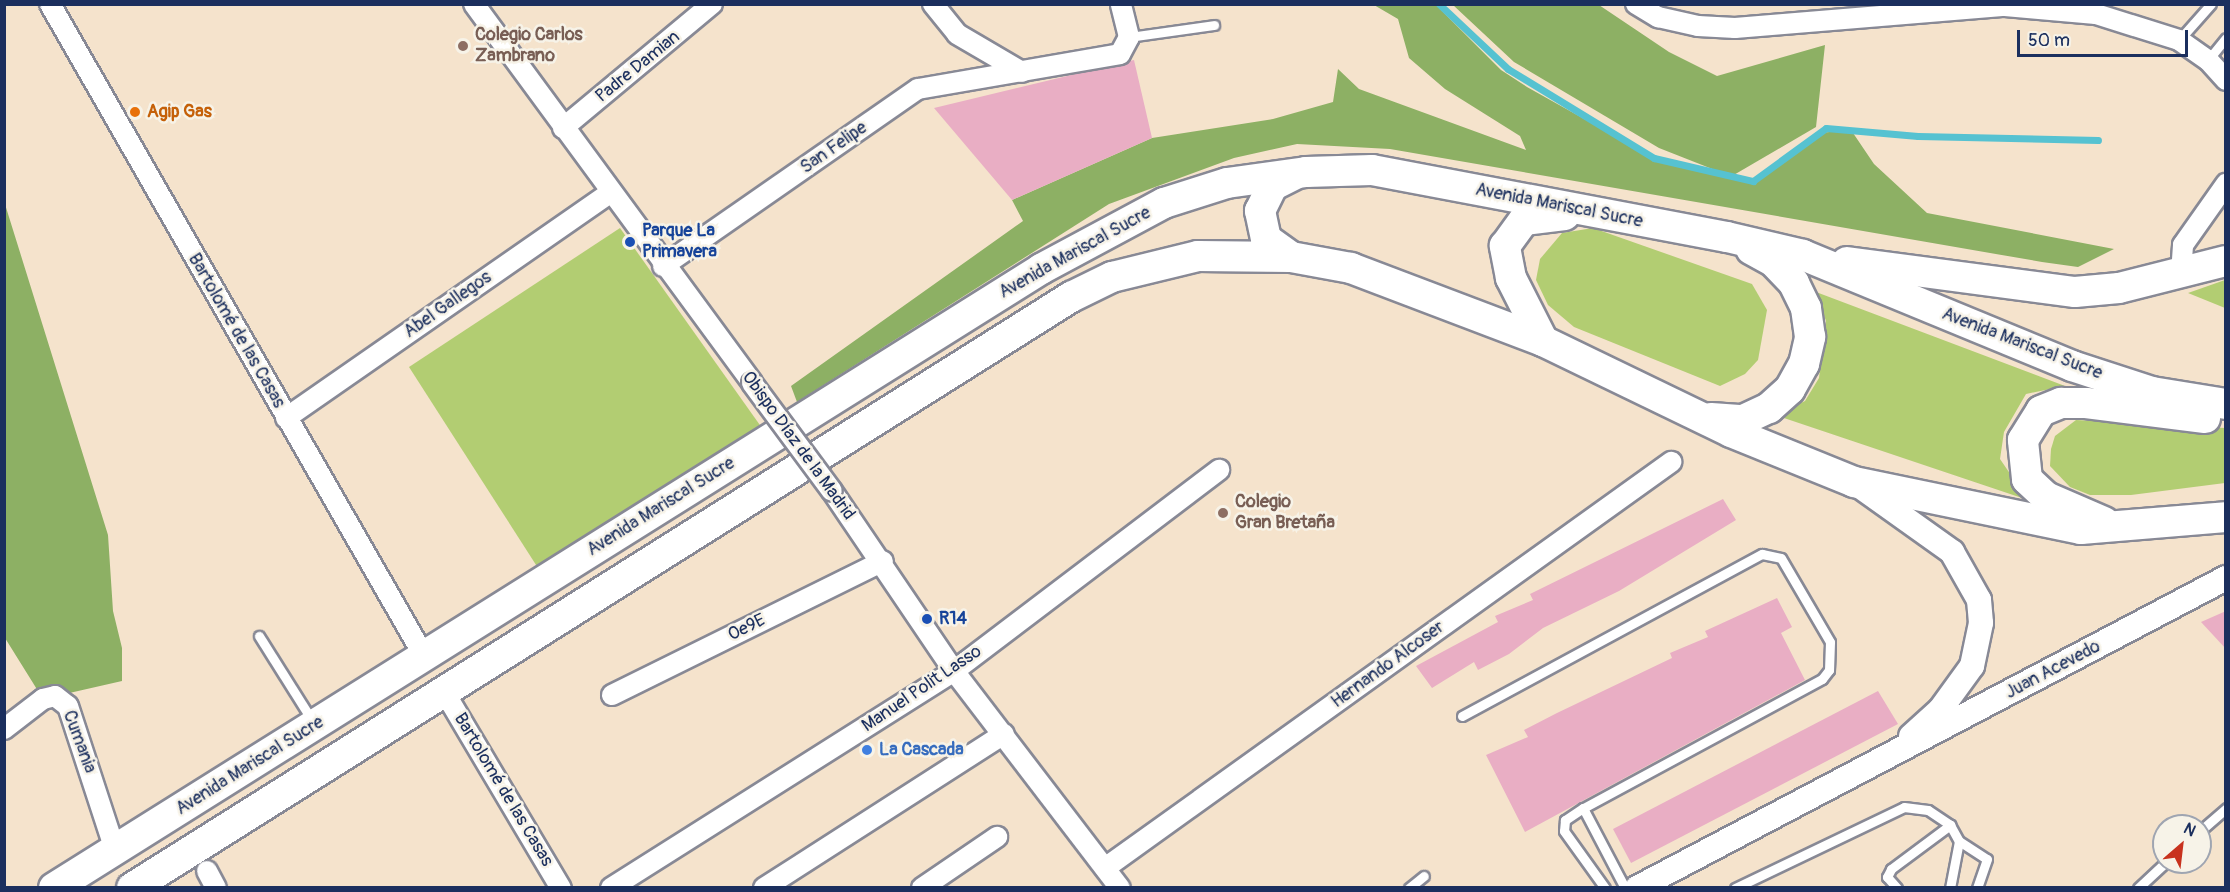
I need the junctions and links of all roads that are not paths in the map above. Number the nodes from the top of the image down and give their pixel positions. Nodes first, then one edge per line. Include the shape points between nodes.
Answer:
1 (51, 4) edge
2 (474, 4) edge
3 (712, 4) edge
4 (933, 4) edge
5 (1121, 4) edge
6 (1636, 4) edge
7 (2211, 4) edge
8 (2006, 5) edge
9 (2035, 6) edge
10 (1864, 9) edge
11 (1214, 25) dead end
12 (1129, 37) junction
13 (2226, 38) edge
14 (2179, 40) junction
15 (2208, 60) junction
16 (1022, 72) junction
17 (2226, 80) edge
18 (563, 128) junction
19 (1306, 171) junction
20 (2226, 184) edge
21 (611, 192) junction
22 (1589, 211) junction
23 (1727, 237) junction
24 (1803, 255) junction
25 (1291, 257) junction
26 (2226, 261) edge
27 (663, 266) junction
28 (2181, 274) junction
29 (1543, 340) junction
30 (2226, 404) edge
31 (1685, 410) junction
32 (286, 418) junction
33 (2226, 418) edge
34 (1671, 462) dead end
35 (1219, 470) dead end
36 (1854, 482) junction
37 (2226, 517) edge
38 (2122, 529) junction
39 (883, 561) junction
40 (2226, 578) edge
41 (259, 636) dead end
42 (424, 656) junction
43 (954, 671) junction
44 (445, 693) junction
45 (612, 695) dead end
46 (1462, 716) dead end
47 (316, 725) junction
48 (4, 729) edge
49 (1004, 734) junction
50 (1880, 762) junction
51 (1584, 808) junction
52 (2226, 808) edge
53 (2212, 820) edge
54 (1950, 825) junction
55 (997, 837) dead end
56 (1959, 841) junction
57 (115, 850) junction
58 (1105, 868) junction
59 (2153, 874) edge
60 (1424, 876) dead end
61 (54, 888) edge
62 (132, 888) edge
63 (561, 888) edge
64 (611, 888) edge
65 (764, 888) edge
66 (922, 888) edge
67 (1120, 888) edge
68 (1409, 888) edge
69 (1605, 888) edge
70 (1625, 888) edge
71 (1638, 888) edge
72 (1735, 888) edge
73 (1897, 888) edge
74 (1950, 888) edge
75 (1977, 888) edge
76 (2138, 888) edge

1 - 32 street, Bartolomé de las Casas
2 - 18 street, Obispo Díaz de la Madrid
3 - 18 street, Padre Damian
4 - 16 street via 957,34
5 - 12 street
6 - 10 street via 1659,17 1708,27
7 - 14 lane
8 - 9 street
8 - 10 street
9 - 14 street via 2096,14
11 - 12 lane
12 - 16 street, San Felipe via 1120,54
13 - 15 lane
14 - 15 street
15 - 17 street
16 - 27 street, San Felipe via 918,89
18 - 21 street, Obispo Díaz de la Madrid
19 - 22 main road, Avenida Mariscal Sucre via 1372,170
19 - 25 main road via 1272,186 1260,211 1266,238
19 - 42 main road, Avenida Mariscal Sucre via 1227,183 1164,203 1041,268
20 - 28 street via 2182,245
21 - 27 street, Obispo Díaz de la Madrid
21 - 32 street, Abel Gallegos
22 - 23 main road, Avenida Mariscal Sucre
22 - 29 main road via 1524,220 1505,246 1511,278
23 - 24 main road, Avenida Mariscal Sucre
23 - 31 main road via 1774,262 1794,283 1809,327 1804,364 1790,389 1769,408 1743,420 1717,420
24 - 28 main road via 2075,292
24 - 30 main road, Avenida Mariscal Sucre via 2072,366 2152,392
25 - 29 main road, Avenida Mariscal Sucre via 1351,268
25 - 44 main road, Avenida Mariscal Sucre via 1198,255 1112,277 1071,297
26 - 28 main road
27 - 39 street, Obispo Díaz de la Madrid, bridge
29 - 31 main road, Avenida Mariscal Sucre
31 - 36 main road, Avenida Mariscal Sucre
32 - 42 street, Bartolomé de las Casas
33 - 38 main road via 2061,403 2031,423 2021,454 2027,479 2046,497
34 - 58 street, Hernando Alcoser
35 - 43 street, Manuel Polit Lasso
36 - 38 main road, Avenida Mariscal Sucre via 2042,523
36 - 50 street, Juan Acevedo via 1952,552 1970,576 1982,623 1972,666 1956,691
37 - 38 main road, Avenida Mariscal Sucre
39 - 43 street, Obispo Díaz de la Madrid
39 - 45 street, Oe9E
40 - 50 street, Juan Acevedo
41 - 47 lane
42 - 47 main road, Avenida Mariscal Sucre
43 - 49 street, Obispo Díaz de la Madrid
43 - 64 street, Manuel Polit Lasso
44 - 62 main road, Avenida Mariscal Sucre
44 - 63 street, Bartolomé de las Casas
46 - 51 lane via 1762,554 1781,558 1830,642 1833,661 1822,679
47 - 57 main road, Avenida Mariscal Sucre
48 - 57 street, Cumania via 43,699 55,696 68,706
49 - 58 street, Obispo Díaz de la Madrid
49 - 65 street
50 - 71 street, Juan Acevedo
51 - 69 lane via 1565,820 1564,831
51 - 70 lane
52 - 53 lane
54 - 56 lane
54 - 72 lane via 1928,810 1887,812
54 - 73 lane via 1891,869 1887,877
55 - 66 street
56 - 74 lane
56 - 75 lane via 1987,859
57 - 61 main road, Avenida Mariscal Sucre
58 - 67 street, Obispo Díaz de la Madrid
59 - 76 lane
60 - 68 lane

